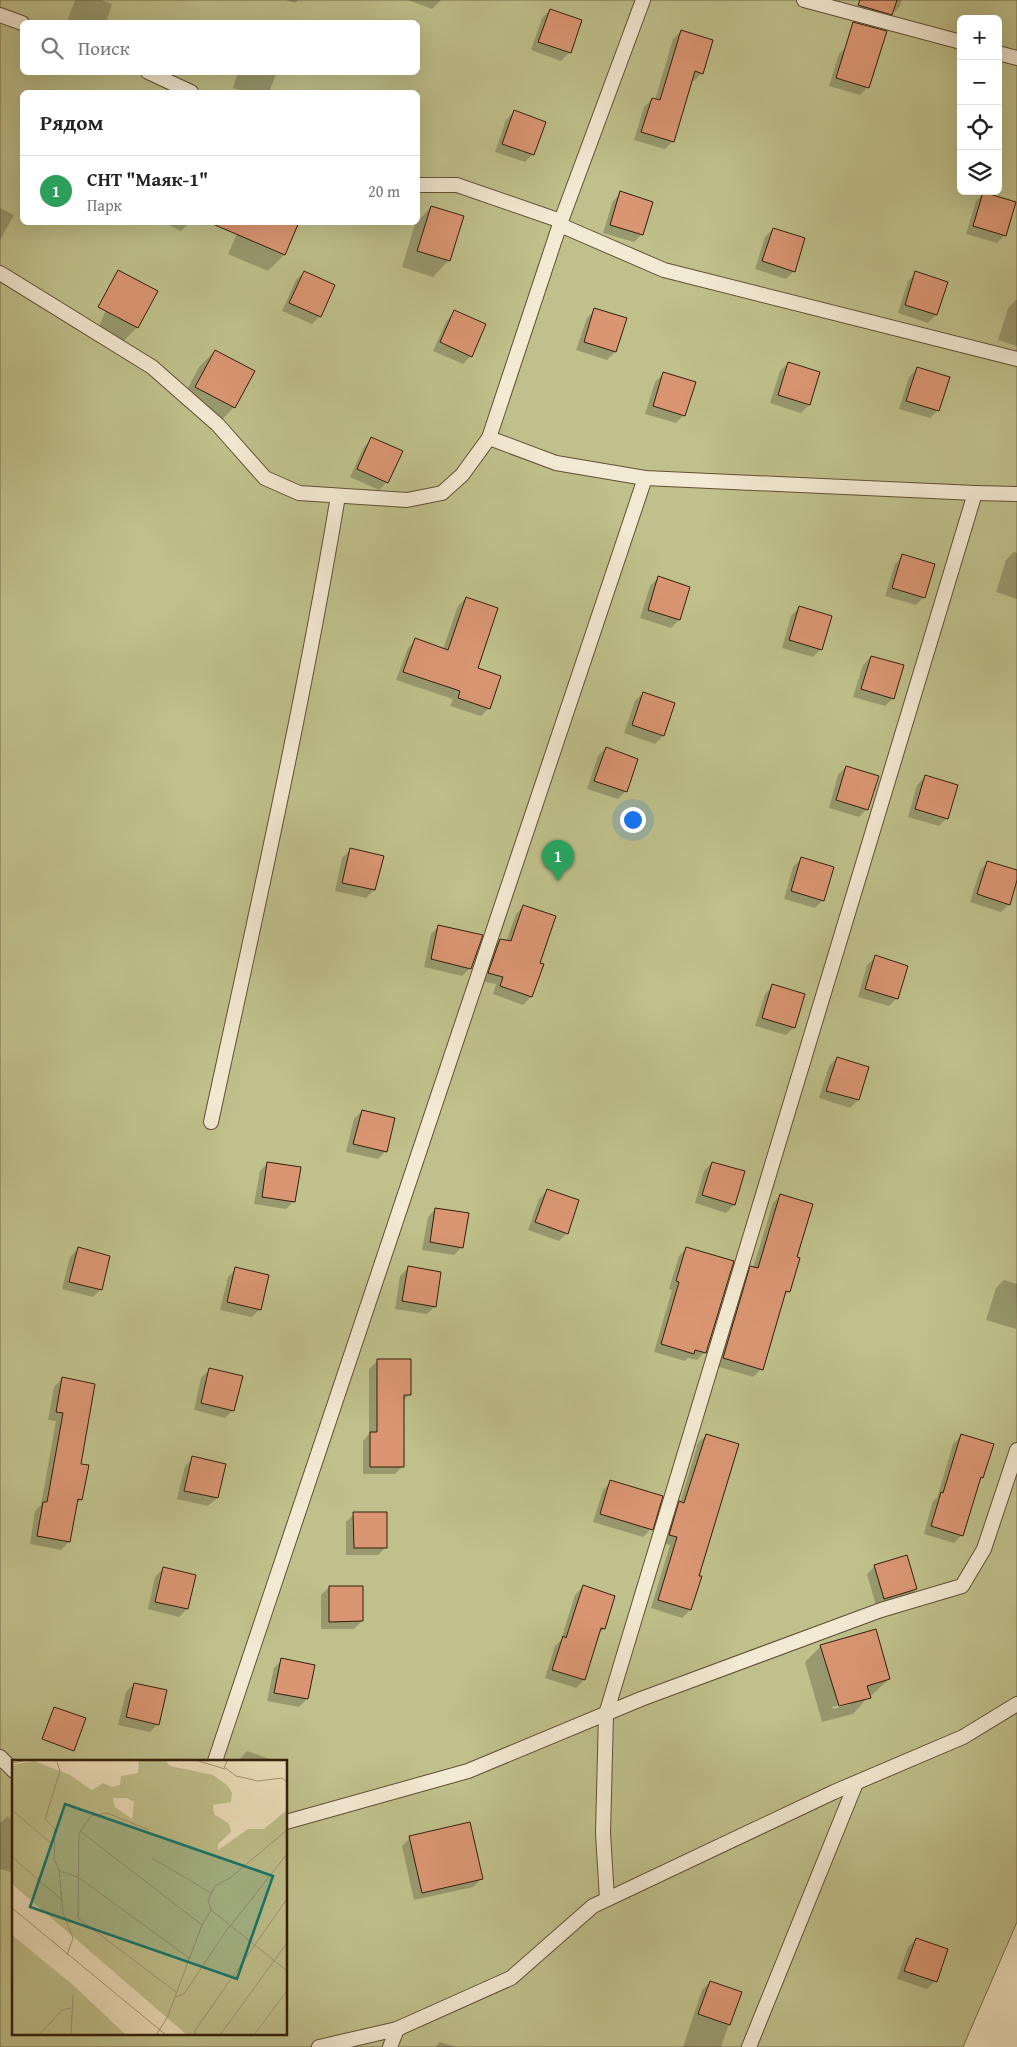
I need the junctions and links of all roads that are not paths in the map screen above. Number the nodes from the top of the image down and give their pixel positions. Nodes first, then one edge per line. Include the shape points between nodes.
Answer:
1 (643, 0) edge
2 (804, 0) edge
3 (0, 15) edge
4 (20, 22) edge
5 (957, 41) edge
6 (1002, 53) edge
7 (1017, 58) edge
8 (154, 75) edge
9 (187, 90) edge
10 (420, 185) edge
11 (560, 223) junction
12 (0, 272) edge
13 (1017, 359) edge
14 (489, 438) junction
15 (645, 478) junction
16 (975, 493) junction
17 (1017, 494) edge
18 (338, 496) junction
19 (211, 1122) dead end
20 (1017, 1450) edge
21 (1017, 1704) edge
22 (606, 1714) junction
23 (0, 1757) edge
24 (215, 1760) edge
25 (12, 1769) edge
26 (856, 1783) junction
27 (288, 1821) edge
28 (607, 1899) junction
29 (397, 2029) junction
30 (319, 2047) edge
31 (390, 2047) edge
32 (748, 2047) edge

1 - 11 lane
2 - 5 lane
3 - 4 lane
6 - 7 lane
8 - 9 lane
10 - 11 lane via 457,185
11 - 13 lane via 664,270
11 - 14 lane
12 - 18 lane via 152,367 218,425 265,478 300,493
14 - 15 lane via 556,463
14 - 18 lane via 462,475 442,493 407,500
15 - 16 lane
15 - 24 lane
16 - 17 lane
16 - 22 lane
18 - 19 lane via 270,849
20 - 22 lane via 984,1549 962,1586 881,1610
21 - 26 lane via 963,1737
22 - 27 lane via 468,1771
22 - 28 lane via 603,1833
23 - 25 lane
26 - 28 lane
26 - 32 lane
28 - 29 lane via 593,1906 511,1978
29 - 30 lane
29 - 31 lane

